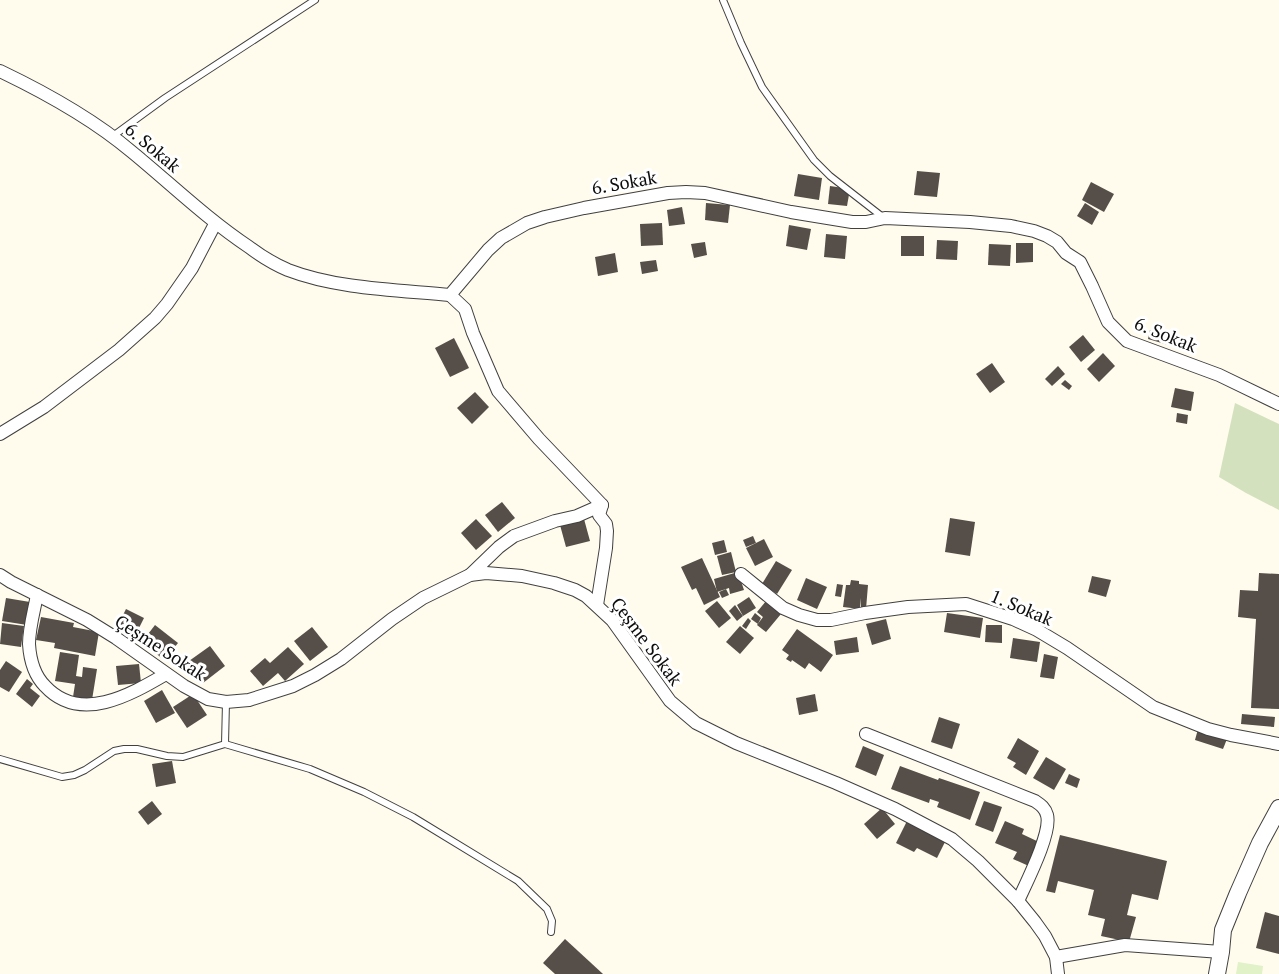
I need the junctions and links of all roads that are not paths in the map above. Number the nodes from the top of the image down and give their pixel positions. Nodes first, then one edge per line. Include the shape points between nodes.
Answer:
1 (315, 0) edge
2 (723, 0) edge
3 (0, 71) edge
4 (113, 136) junction
5 (885, 218) junction
6 (215, 224) junction
7 (450, 295) junction
8 (1279, 404) edge
9 (0, 434) edge
10 (602, 506) junction
11 (741, 574) dead end
12 (0, 575) edge
13 (470, 575) junction
14 (37, 595) junction
15 (597, 605) junction
16 (166, 674) junction
17 (226, 702) junction
18 (866, 734) dead end
19 (225, 744) junction
20 (1279, 744) edge
21 (0, 759) edge
22 (1279, 808) edge
23 (1018, 902) junction
24 (551, 932) dead end
25 (1221, 952) junction
26 (1056, 957) junction
27 (1058, 974) edge
28 (1217, 974) edge

1 - 4 lane
2 - 5 lane via 762,87 814,160
3 - 4 street, 6. Sokak
4 - 6 street, 6. Sokak
5 - 7 street, 6. Sokak via 838,221 705,193 650,196 527,223 488,250
5 - 8 street, 6. Sokak via 1011,226 1047,236 1080,262 1108,322 1127,341 1219,375
6 - 7 street, 6. Sokak via 273,263 310,277 376,289
6 - 9 street via 192,268 155,318 53,400
7 - 10 street via 465,309 498,391
10 - 13 street via 514,536
10 - 15 street via 599,515 608,531
11 - 20 street, 1. Sokak via 783,608 816,620 908,607 966,604 1037,630 1174,716 1208,729
12 - 14 street, Çeşme Sokak
13 - 15 street, Çeşme Sokak via 502,574 554,583 575,590
13 - 17 street, Çeşme Sokak via 423,598 315,675 249,700
14 - 16 street, Çeşme Sokak via 117,638
14 - 16 street via 30,654 40,681 57,698 75,704 98,703 126,695
15 - 23 street, Çeşme Sokak via 670,701 696,723 935,829 978,861
16 - 17 street, Çeşme Sokak via 208,699
17 - 19 lane
18 - 23 street via 1044,807 1047,829
19 - 21 lane via 183,757 137,749 114,751 85,771 62,777
19 - 24 lane via 310,769 413,817 518,881 547,909
22 - 25 street via 1234,902 1223,930
23 - 26 street, Çeşme Sokak
25 - 26 street via 1125,945
25 - 28 street
26 - 27 street, Çeşme Sokak

